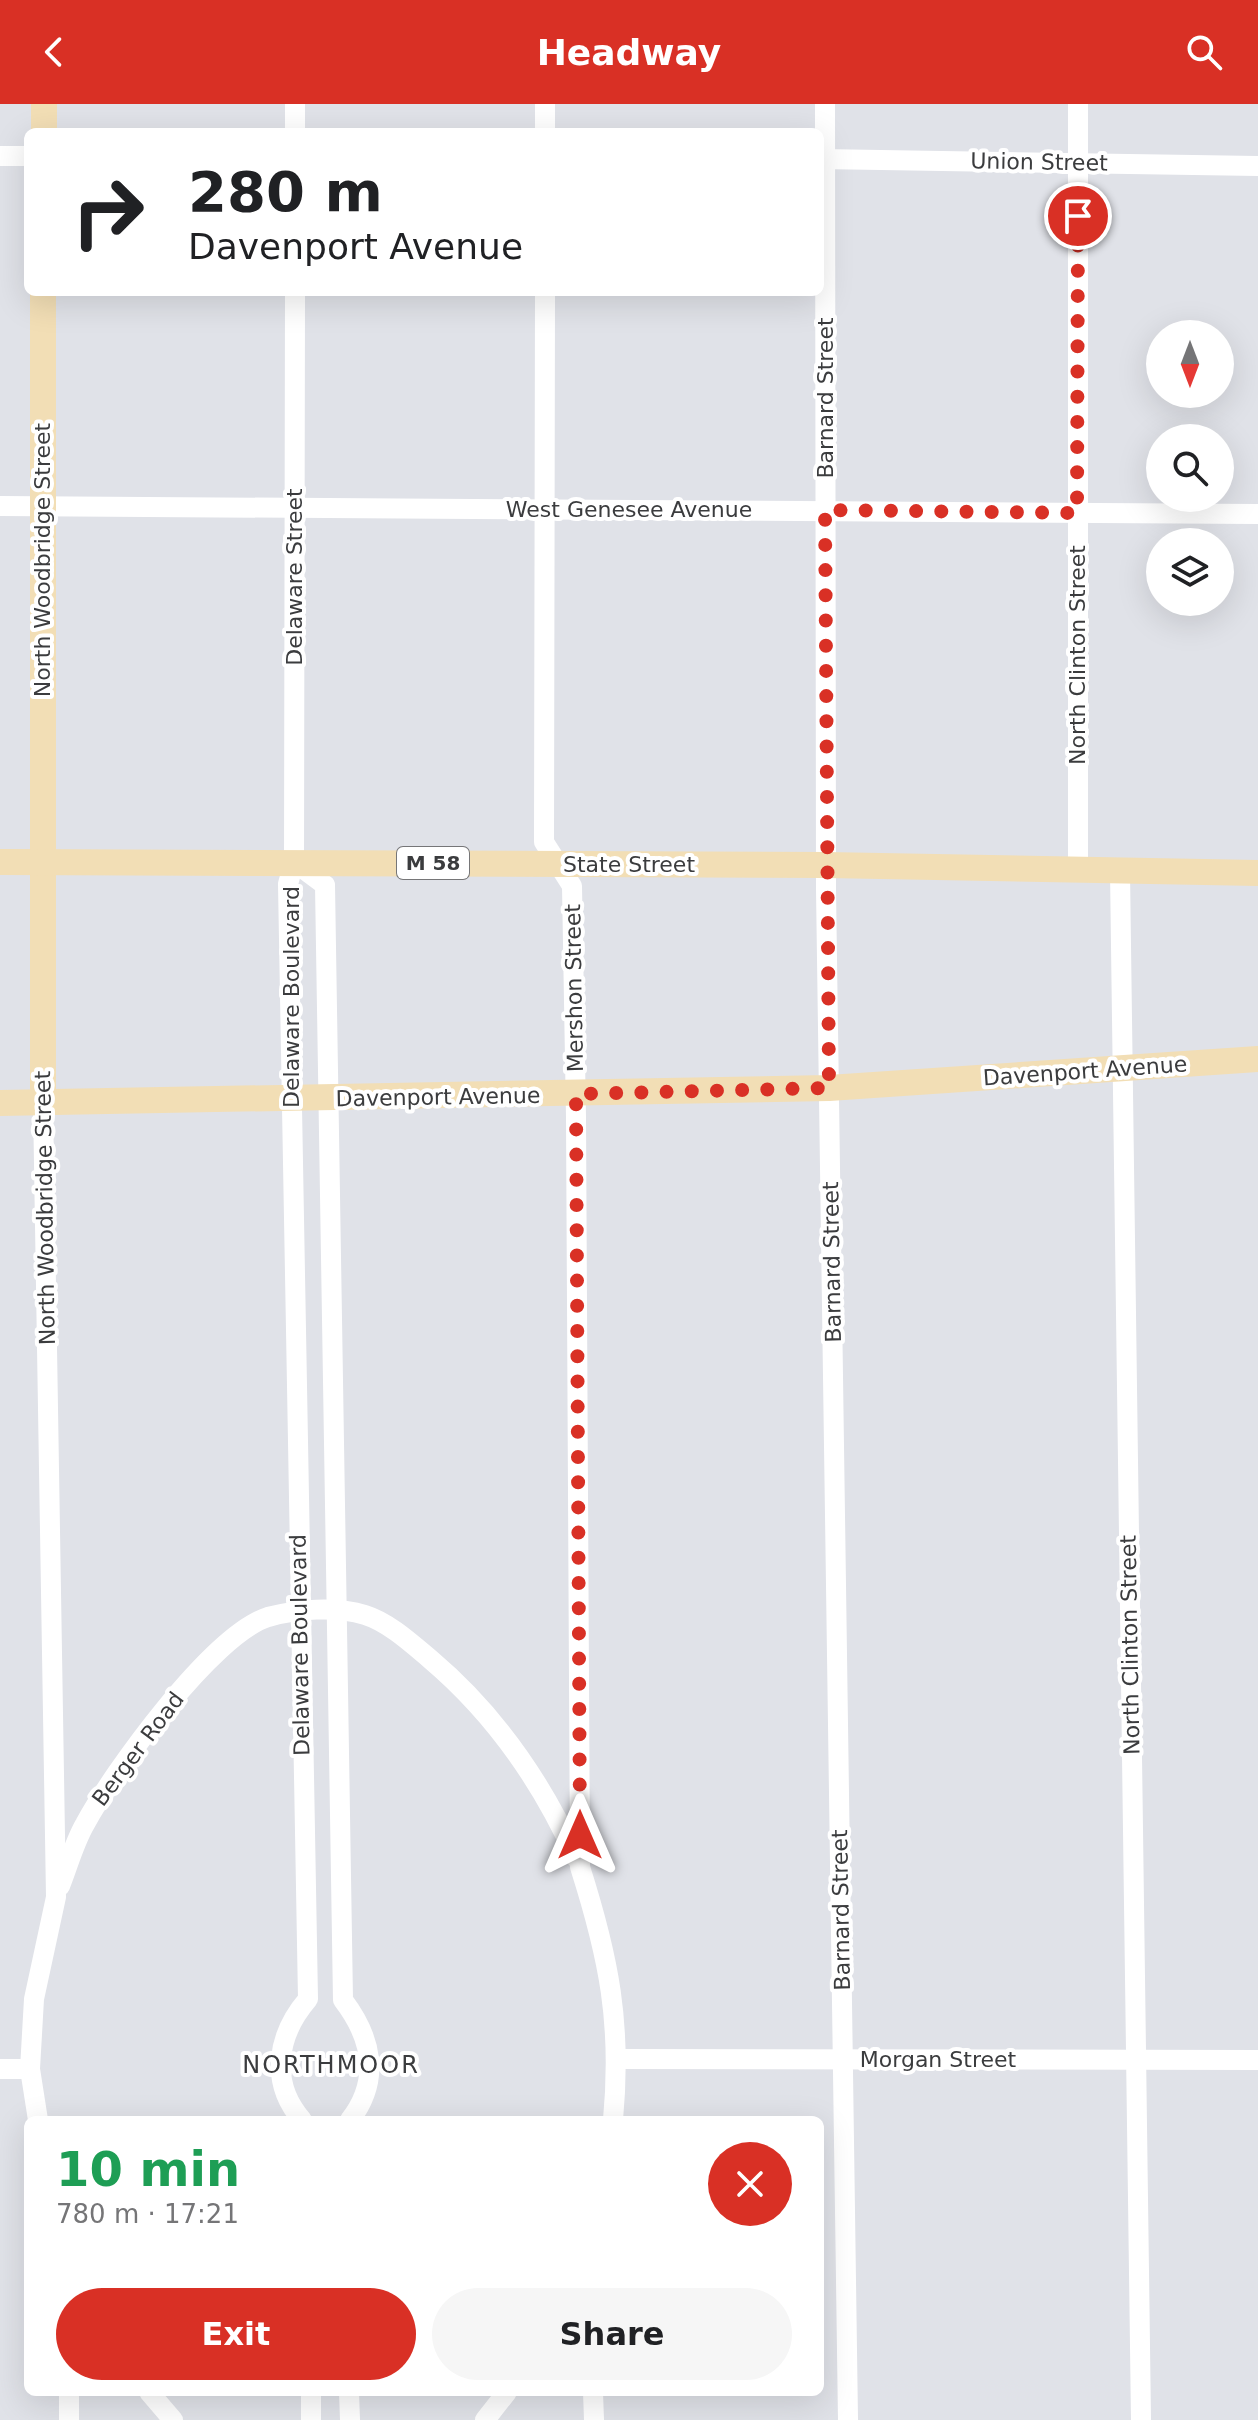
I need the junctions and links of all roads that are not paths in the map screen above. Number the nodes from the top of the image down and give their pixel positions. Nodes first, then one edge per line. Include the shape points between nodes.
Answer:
1 (44, 104) edge
2 (295, 104) edge
3 (545, 104) edge
4 (825, 104) edge
5 (1078, 104) edge
6 (44, 128) edge
7 (295, 128) edge
8 (545, 128) edge
9 (824, 128) edge
10 (0, 156) edge
11 (24, 156) edge
12 (824, 159) edge
13 (1078, 162) junction
14 (1258, 166) edge
15 (43, 296) edge
16 (295, 296) edge
17 (545, 296) edge
18 (823, 296) edge
19 (0, 506) edge
20 (42, 506) junction
21 (294, 507) junction
22 (545, 509) junction
23 (825, 510) junction
24 (1077, 513) junction
25 (1258, 514) edge
26 (0, 862) edge
27 (294, 862) junction
28 (41, 863) junction
29 (557, 864) junction
30 (826, 865) junction
31 (1078, 871) junction
32 (1120, 871) junction
33 (1258, 873) edge
34 (1258, 1059) edge
35 (1122, 1069) junction
36 (829, 1088) junction
37 (576, 1094) junction
38 (291, 1099) junction
39 (329, 1099) junction
40 (0, 1103) edge
41 (43, 1103) junction
42 (338, 1610) junction
43 (299, 1612) junction
44 (580, 1867) junction
45 (56, 1897) junction
46 (308, 1999) junction
47 (343, 2000) junction
48 (843, 2058) junction
49 (618, 2059) junction
50 (1136, 2060) junction
51 (1258, 2060) edge
52 (0, 2069) edge
53 (30, 2069) junction
54 (37, 2116) edge
55 (299, 2116) edge
56 (353, 2116) edge
57 (613, 2116) edge
58 (69, 2396) edge
59 (152, 2396) edge
60 (311, 2396) edge
61 (349, 2396) edge
62 (504, 2396) edge
63 (593, 2396) edge
64 (69, 2420) edge
65 (173, 2420) edge
66 (311, 2420) edge
67 (350, 2420) edge
68 (485, 2420) edge
69 (594, 2420) edge
70 (848, 2420) edge
71 (1141, 2420) edge

1 - 6 main road
2 - 7 street
3 - 8 street
4 - 9 street, Barnard Street
5 - 13 street, North Clinton Street
10 - 11 street
12 - 13 street, Union Street
13 - 14 street, Union Street
13 - 24 street, North Clinton Street
15 - 20 main road, North Woodbridge Street
16 - 21 street, Delaware Street
17 - 22 street, Mershon Street
18 - 23 street, Barnard Street
19 - 20 street, West Genesee Avenue
20 - 21 street, West Genesee Avenue
20 - 28 main road, North Woodbridge Street
21 - 22 street, West Genesee Avenue
21 - 27 street, Delaware Street
22 - 23 street, West Genesee Avenue
22 - 29 street, Mershon Street via 544,842
23 - 24 street, West Genesee Avenue
23 - 30 street, Barnard Street
24 - 25 street, West Genesee Avenue
24 - 31 street, North Clinton Street
26 - 28 main road, State Street / M 58
27 - 28 main road, State Street / M 58
27 - 29 main road, State Street / M 58
27 - 38 street, Delaware Boulevard via 288,884
27 - 39 street, Delaware Boulevard via 325,885
28 - 41 main road, North Woodbridge Street
29 - 30 main road, State Street / M 58
29 - 37 street, Mershon Street via 572,886
30 - 31 main road, State Street / M 58
30 - 36 street, Barnard Street
31 - 32 main road, State Street / M 58
32 - 33 main road, State Street / M 58
32 - 35 street, North Clinton Street
34 - 35 main road, Davenport Avenue
35 - 36 main road, Davenport Avenue
35 - 50 street, North Clinton Street
36 - 37 main road, Davenport Avenue
36 - 48 street, Barnard Street
37 - 39 main road, Davenport Avenue
37 - 44 street, Mershon Street
38 - 39 main road, Davenport Avenue
38 - 41 main road, Davenport Avenue
38 - 43 street, Delaware Boulevard
39 - 42 street, Delaware Boulevard
40 - 41 main road, Davenport Avenue
41 - 45 street, North Woodbridge Street
42 - 43 street, Berger Road
42 - 44 street, Berger Road via 366,1615 409,1641 490,1716 546,1796
42 - 47 street, Delaware Boulevard
43 - 45 street, Berger Road via 266,1618 228,1644 169,1703 83,1826
43 - 46 street, Delaware Boulevard
44 - 49 street, Mershon Street via 608,1962
45 - 53 street, North Woodbridge Street via 38,1973
46 - 47 street
46 - 55 street via 293,2016 280,2054 285,2096
47 - 56 street, Delaware Boulevard via 366,2040 371,2061 369,2085
48 - 49 street, Morgan Street
48 - 50 street, Morgan Street
48 - 70 street, Barnard Street
49 - 57 street, Mershon Street
50 - 51 street, Morgan Street
50 - 71 street, North Clinton Street
52 - 53 street
53 - 54 street, North Woodbridge Street
58 - 64 street
59 - 65 street
60 - 66 street
61 - 67 street
62 - 68 street
63 - 69 street

